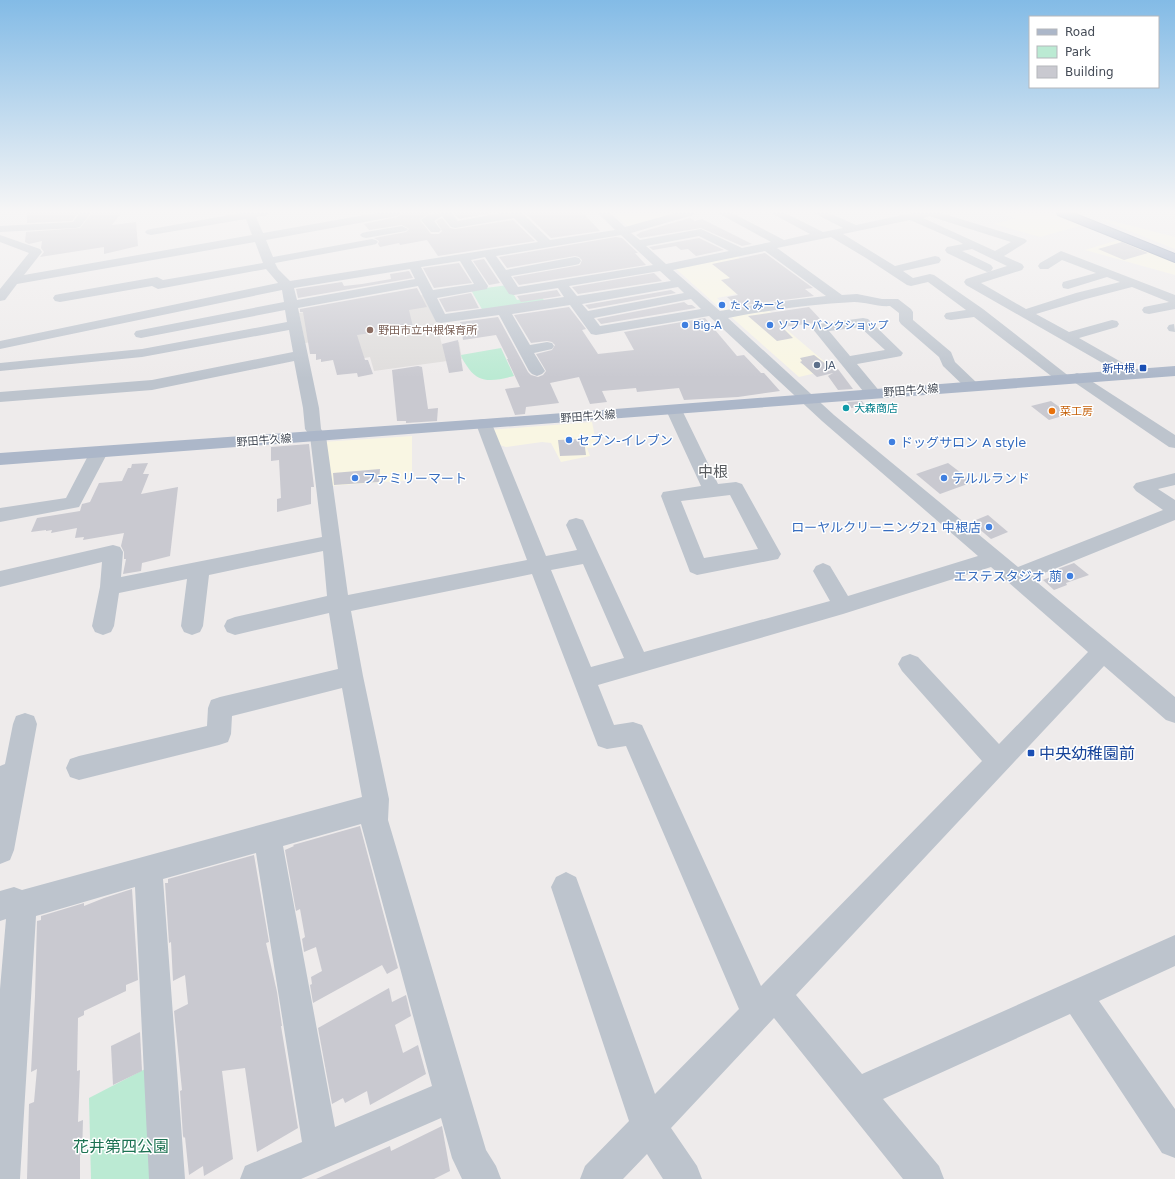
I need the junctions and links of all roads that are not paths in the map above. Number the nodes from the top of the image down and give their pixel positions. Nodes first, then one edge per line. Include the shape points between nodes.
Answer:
1 (23, 268) edge
2 (86, 268) edge
3 (156, 268) edge
4 (242, 268) edge
5 (271, 268) edge
6 (332, 268) edge
7 (391, 268) edge
8 (415, 268) edge
9 (471, 268) edge
10 (498, 268) edge
11 (536, 268) edge
12 (581, 268) edge
13 (656, 268) edge
14 (663, 268) edge
15 (797, 268) edge
16 (889, 268) edge
17 (901, 268) edge
18 (986, 268) edge
19 (1015, 268) edge
20 (1095, 268) edge
21 (893, 270) junction
22 (1108, 273) junction
23 (502, 274) junction
24 (998, 274) junction
25 (336, 277) junction
26 (590, 279) junction
27 (13, 281) junction
28 (422, 282) junction
29 (158, 283) junction
30 (680, 283) junction
31 (1134, 283) junction
32 (561, 284) junction
33 (287, 285) junction
34 (1068, 285) dead end
35 (1175, 287) edge
36 (1160, 294) junction
37 (429, 295) junction
38 (694, 295) junction
39 (0, 297) edge
40 (60, 298) dead end
41 (839, 299) junction
42 (572, 300) junction
43 (1175, 300) edge
44 (292, 305) junction
45 (1175, 305) edge
46 (503, 310) junction
47 (1149, 310) dead end
48 (162, 311) junction
49 (978, 312) junction
50 (714, 313) junction
51 (1026, 313) junction
52 (140, 315) junction
53 (459, 316) junction
54 (585, 316) junction
55 (951, 316) dead end
56 (1112, 324) dead end
57 (295, 325) junction
58 (463, 330) dead end
59 (141, 334) junction
60 (1068, 337) junction
61 (0, 345) edge
62 (547, 346) dead end
63 (526, 350) junction
64 (142, 353) junction
65 (301, 356) junction
66 (846, 361) junction
67 (0, 367) edge
68 (537, 371) dead end
69 (1175, 371) edge
70 (1132, 374) junction
71 (1070, 378) junction
72 (144, 385) junction
73 (972, 386) junction
74 (873, 393) junction
75 (0, 398) edge
76 (808, 399) junction
77 (674, 410) junction
78 (484, 424) junction
79 (318, 436) junction
80 (1175, 443) edge
81 (99, 452) junction
82 (0, 459) edge
83 (1175, 479) edge
84 (712, 491) junction
85 (1175, 509) edge
86 (1175, 513) edge
87 (0, 515) edge
88 (576, 525) dead end
89 (332, 542) junction
90 (590, 555) junction
91 (993, 559) junction
92 (539, 566) junction
93 (198, 569) junction
94 (823, 571) dead end
95 (1014, 577) junction
96 (0, 578) edge
97 (110, 587) junction
98 (339, 604) junction
99 (843, 606) junction
100 (103, 626) dead end
101 (192, 626) dead end
102 (234, 626) dead end
103 (1103, 652) junction
104 (638, 664) junction
105 (910, 664) dead end
106 (351, 676) junction
107 (583, 679) junction
108 (1173, 707) edge
109 (25, 724) dead end
110 (998, 762) junction
111 (79, 768) dead end
112 (7, 776) edge
113 (375, 807) junction
114 (267, 836) junction
115 (0, 850) edge
116 (148, 869) junction
117 (566, 887) dead end
118 (11, 905) edge
119 (1175, 950) edge
120 (1076, 995) junction
121 (766, 1004) junction
122 (5, 1065) edge
123 (856, 1094) junction
124 (453, 1095) junction
125 (649, 1126) junction
126 (1175, 1140) edge
127 (322, 1152) junction
128 (2, 1179) edge
129 (167, 1179) edge
130 (258, 1179) edge
131 (483, 1179) edge
132 (598, 1179) edge
133 (684, 1179) edge
134 (926, 1179) edge

1 - 27 street
2 - 27 street
3 - 29 street
4 - 29 street
5 - 33 street
6 - 25 street
7 - 25 street
8 - 28 street
9 - 37 street via 482,286
10 - 23 street
11 - 23 street
12 - 26 street
13 - 26 street
14 - 30 street
15 - 41 street
16 - 21 street
17 - 21 street
18 - 24 street
19 - 24 street
20 - 22 street
21 - 49 street via 911,282 930,278
22 - 31 street
22 - 34 street
23 - 32 street via 514,291
24 - 51 street via 970,282
25 - 33 street
26 - 32 street
27 - 39 street
28 - 37 street
28 - 44 street
29 - 40 street
29 - 48 street
30 - 38 street
30 - 42 street
31 - 36 street
31 - 51 street
32 - 42 street
33 - 44 street
33 - 48 street
35 - 36 street
36 - 43 street
37 - 53 street via 441,319
38 - 50 street
38 - 54 street
41 - 50 street
41 - 73 street via 893,302 906,312 906,321 946,355 948,363
42 - 46 street
42 - 54 street
44 - 57 street
44 - 59 street
45 - 47 street
46 - 53 street
46 - 63 street
48 - 52 street
49 - 55 street
49 - 71 street
50 - 54 street via 596,331
50 - 76 street
51 - 60 street
52 - 59 street
52 - 61 street
53 - 58 street
56 - 60 street
57 - 64 street
57 - 65 street
59 - 64 street
60 - 70 street
62 - 63 street
63 - 68 street
64 - 67 street
64 - 72 street
65 - 72 street
65 - 79 street via 313,429
66 - 66 street via 819,328 868,321 896,353
66 - 74 street
69 - 70 main road, 野田牛久線
70 - 71 main road, 野田牛久線
71 - 73 main road, 野田牛久線
71 - 80 street
72 - 75 street
73 - 74 main road, 野田牛久線
74 - 76 main road, 野田牛久線
76 - 77 main road, 野田牛久線
76 - 91 street
77 - 78 main road, 野田牛久線
77 - 84 street
78 - 79 main road, 野田牛久線
78 - 92 street
79 - 81 main road, 野田牛久線
79 - 89 street
81 - 82 main road, 野田牛久線
81 - 87 street via 72,503
83 - 85 street via 1142,487
84 - 84 street via 736,488 771,554 698,567 670,496
86 - 95 street
88 - 90 street
89 - 93 street
89 - 98 street
90 - 92 street
90 - 104 street
91 - 95 street
91 - 99 street
92 - 98 street
92 - 107 street
93 - 97 street
93 - 101 street
94 - 99 street
95 - 103 street
96 - 97 street via 113,552
97 - 100 street
98 - 102 street
98 - 106 street
99 - 104 street
103 - 108 street
103 - 110 street
104 - 107 street
105 - 110 street
106 - 111 street via 220,708 219,734
106 - 113 street via 376,799
107 - 121 street via 607,738 633,733
109 - 112 street via 17,768
110 - 121 street
112 - 115 street
113 - 114 street
113 - 124 street via 374,820
114 - 116 street
114 - 127 street
116 - 118 street
116 - 129 street
117 - 125 street
118 - 122 street
119 - 120 street
120 - 123 street
120 - 126 street
121 - 123 street
121 - 125 street
122 - 128 street
123 - 134 street
124 - 127 street
124 - 131 street via 470,1158
125 - 132 street
125 - 133 street
127 - 130 street

